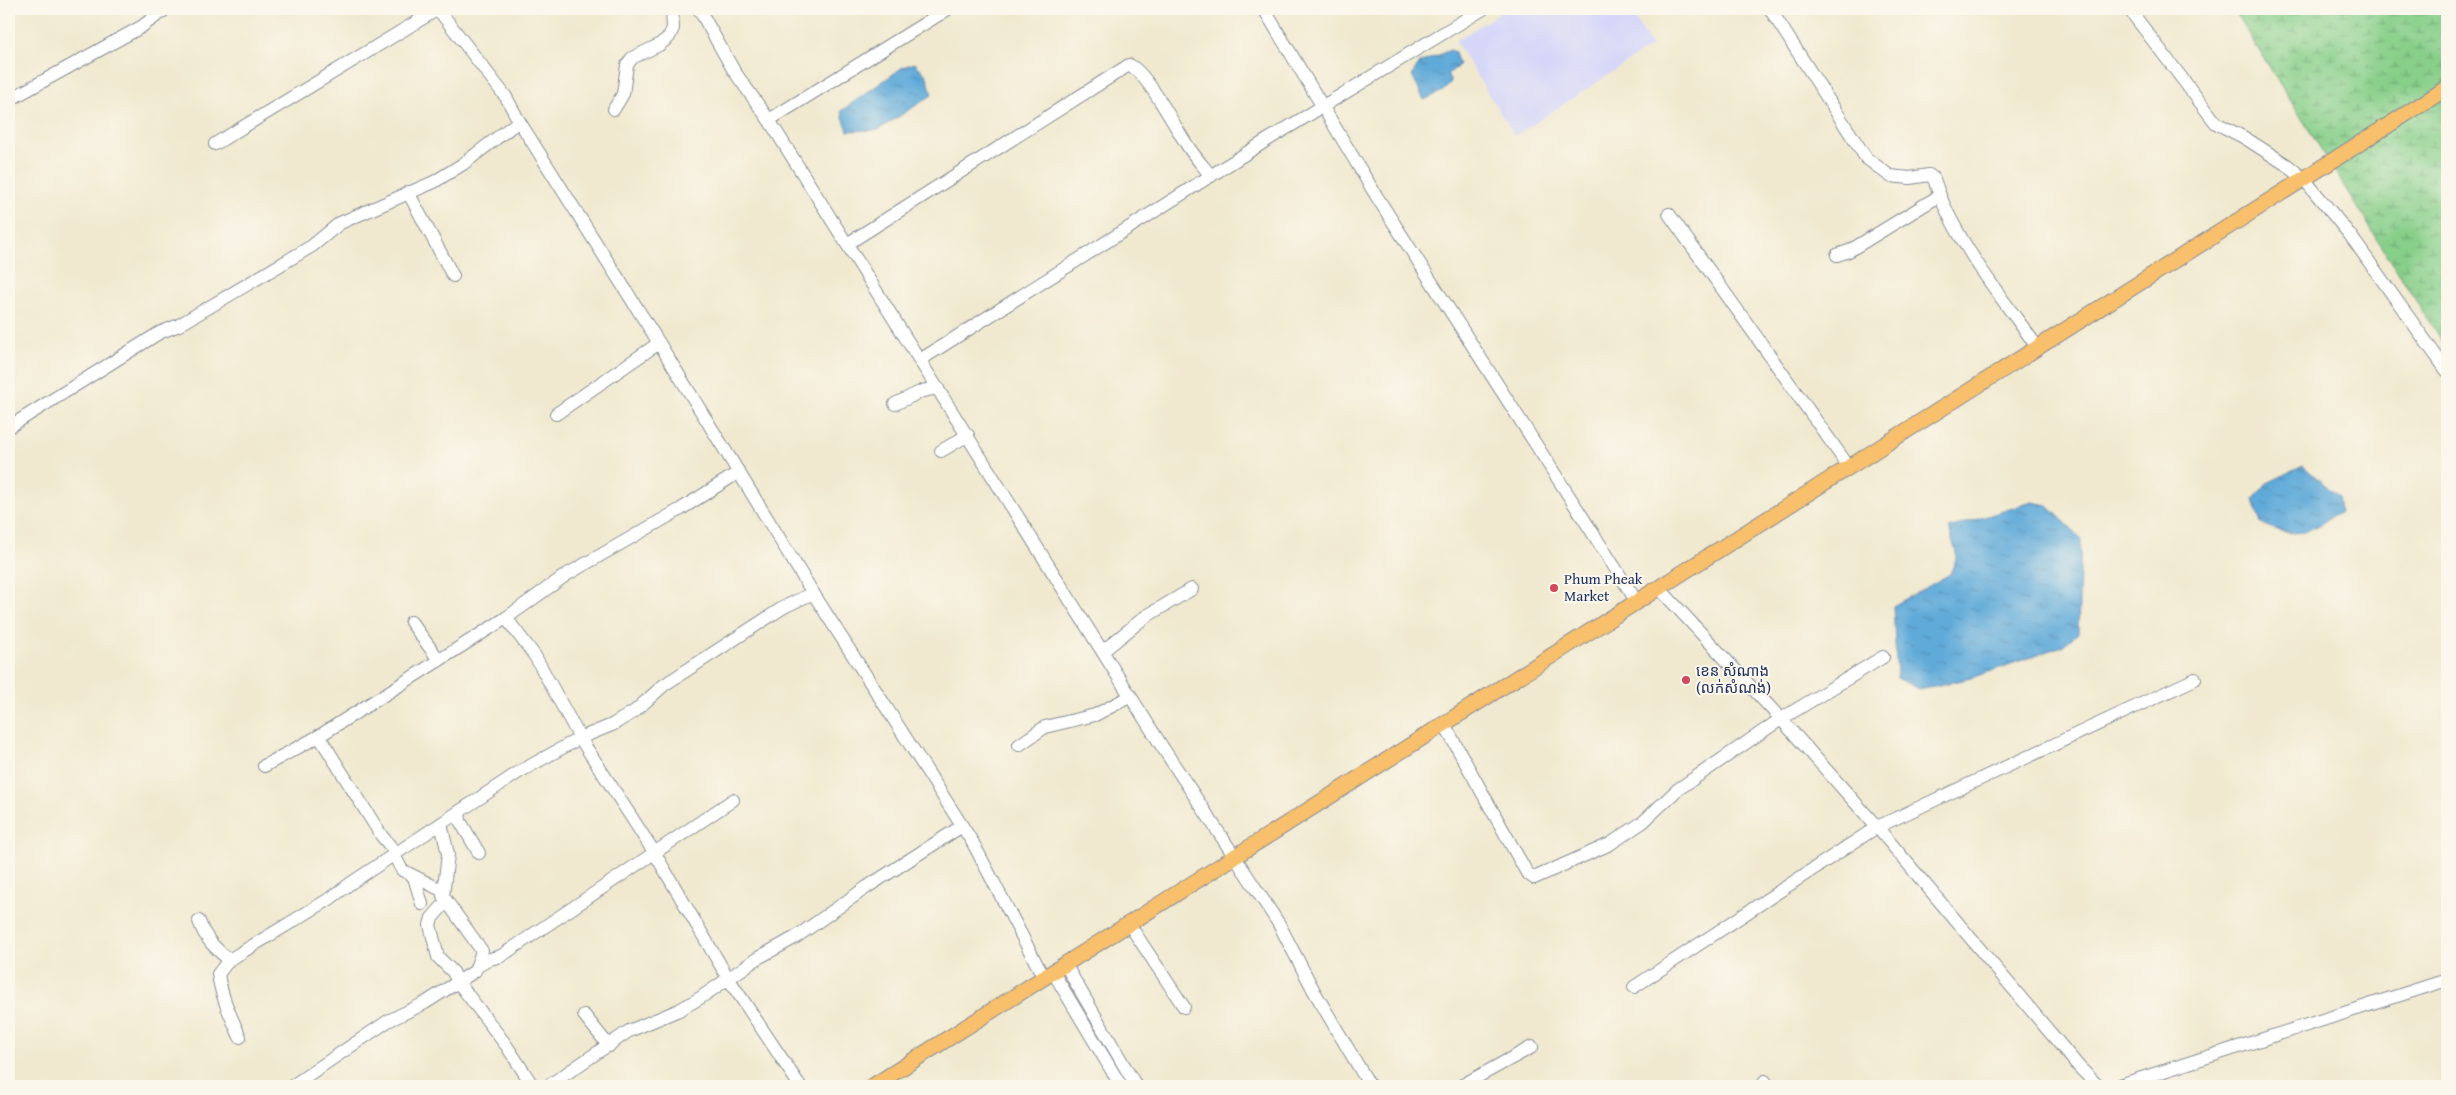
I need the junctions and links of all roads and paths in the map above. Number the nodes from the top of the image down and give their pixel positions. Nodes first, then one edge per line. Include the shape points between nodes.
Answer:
1 (166, 9) edge
2 (438, 9) edge
3 (672, 9) edge
4 (699, 9) edge
5 (948, 9) edge
6 (1264, 9) edge
7 (1483, 9) edge
8 (1770, 9) edge
9 (2130, 9) edge
10 (2447, 88) edge
11 (9, 100) edge
12 (1323, 106) junction
13 (614, 109) dead end
14 (770, 120) junction
15 (519, 121) junction
16 (215, 144) dead end
17 (1211, 176) junction
18 (2304, 179) junction
19 (408, 192) junction
20 (1939, 196) junction
21 (1669, 214) dead end
22 (846, 244) junction
23 (1837, 255) dead end
24 (453, 276) dead end
25 (659, 343) junction
26 (2038, 348) junction
27 (920, 360) junction
28 (2447, 371) edge
29 (938, 388) junction
30 (895, 404) dead end
31 (556, 414) dead end
32 (9, 427) edge
33 (968, 435) junction
34 (941, 451) dead end
35 (1849, 467) junction
36 (739, 472) junction
37 (1659, 588) junction
38 (1192, 589) dead end
39 (813, 593) junction
40 (1637, 602) junction
41 (506, 618) junction
42 (411, 622) dead end
43 (1102, 651) junction
44 (1883, 657) dead end
45 (439, 660) junction
46 (2194, 679) dead end
47 (1131, 696) junction
48 (1781, 719) junction
49 (1444, 724) junction
50 (319, 736) junction
51 (580, 738) junction
52 (1019, 745) dead end
53 (264, 766) dead end
54 (733, 800) dead end
55 (459, 812) junction
56 (441, 824) junction
57 (962, 826) junction
58 (1877, 827) junction
59 (654, 852) junction
60 (479, 853) dead end
61 (395, 854) junction
62 (1235, 857) junction
63 (414, 876) junction
64 (444, 896) junction
65 (422, 904) dead end
66 (199, 921) dead end
67 (1129, 924) junction
68 (229, 960) junction
69 (478, 966) junction
70 (1054, 971) junction
71 (728, 978) junction
72 (2447, 980) edge
73 (458, 982) junction
74 (1634, 987) dead end
75 (1184, 1007) dead end
76 (584, 1015) dead end
77 (240, 1036) dead end
78 (609, 1046) junction
79 (1532, 1047) dead end
80 (292, 1086) edge
81 (533, 1086) edge
82 (548, 1086) edge
83 (800, 1086) edge
84 (873, 1086) edge
85 (1121, 1086) edge
86 (1136, 1086) edge
87 (1370, 1086) edge
88 (1461, 1086) edge
89 (2098, 1086) edge
90 (2117, 1086) edge

1 - 11 street via 141,27
2 - 15 street via 506,97
2 - 16 street
3 - 13 street via 673,28 669,37 632,58 627,65 623,94
4 - 14 street via 734,71
5 - 14 street
6 - 12 street
7 - 12 street
8 - 20 street via 1866,158 1890,176 1929,176 1934,179
9 - 18 street via 2216,123 2245,138
10 - 18 main road
12 - 17 street
12 - 40 street via 1377,197
14 - 22 street
15 - 19 street via 441,178
15 - 25 street
17 - 22 street via 1148,84 1135,67 1129,65
17 - 27 street
18 - 26 main road
18 - 28 street via 2360,248
19 - 24 street
19 - 32 street via 340,224 312,246 179,325 159,333
20 - 23 street via 1849,252
20 - 26 street via 1981,269
21 - 35 street
22 - 27 street
25 - 31 street
25 - 36 street
26 - 35 main road
27 - 29 street
29 - 30 street via 922,391
29 - 33 street
33 - 34 street
33 - 43 street
35 - 37 main road
36 - 39 street
36 - 41 street via 566,575
37 - 40 main road
37 - 48 street
38 - 43 street via 1145,617
39 - 51 street via 784,607 664,685 636,711
39 - 57 street
40 - 49 main road
41 - 45 street
41 - 51 street via 535,656
42 - 45 street
43 - 47 street
44 - 48 street
45 - 50 street
46 - 58 street
47 - 52 street via 1095,715 1045,727
47 - 62 street
48 - 49 street via 1677,790 1643,822 1610,844 1534,878 1527,873
48 - 58 street
49 - 62 main road
50 - 53 street
50 - 61 street
51 - 55 street
51 - 59 street
54 - 59 street
55 - 56 street
55 - 60 street via 460,821
56 - 61 street
56 - 64 street via 448,854
57 - 70 street via 1011,912
57 - 71 street via 796,937
58 - 74 street
58 - 89 street
59 - 69 street via 501,956
59 - 71 street
61 - 63 street via 402,870
61 - 68 street via 331,898
62 - 67 main road
62 - 87 street via 1279,924
63 - 64 street
63 - 65 street
64 - 69 street via 482,950
64 - 73 street via 430,925 438,957
66 - 68 street via 203,934
67 - 70 main road
67 - 75 street
68 - 77 street via 218,974 219,982
69 - 73 street via 469,977
70 - 84 main road
70 - 85 street
70 - 86 street
71 - 78 street via 679,1010 629,1031
71 - 83 street
72 - 90 street
73 - 80 street via 388,1021
73 - 81 street
76 - 78 street
78 - 82 street
79 - 88 street

